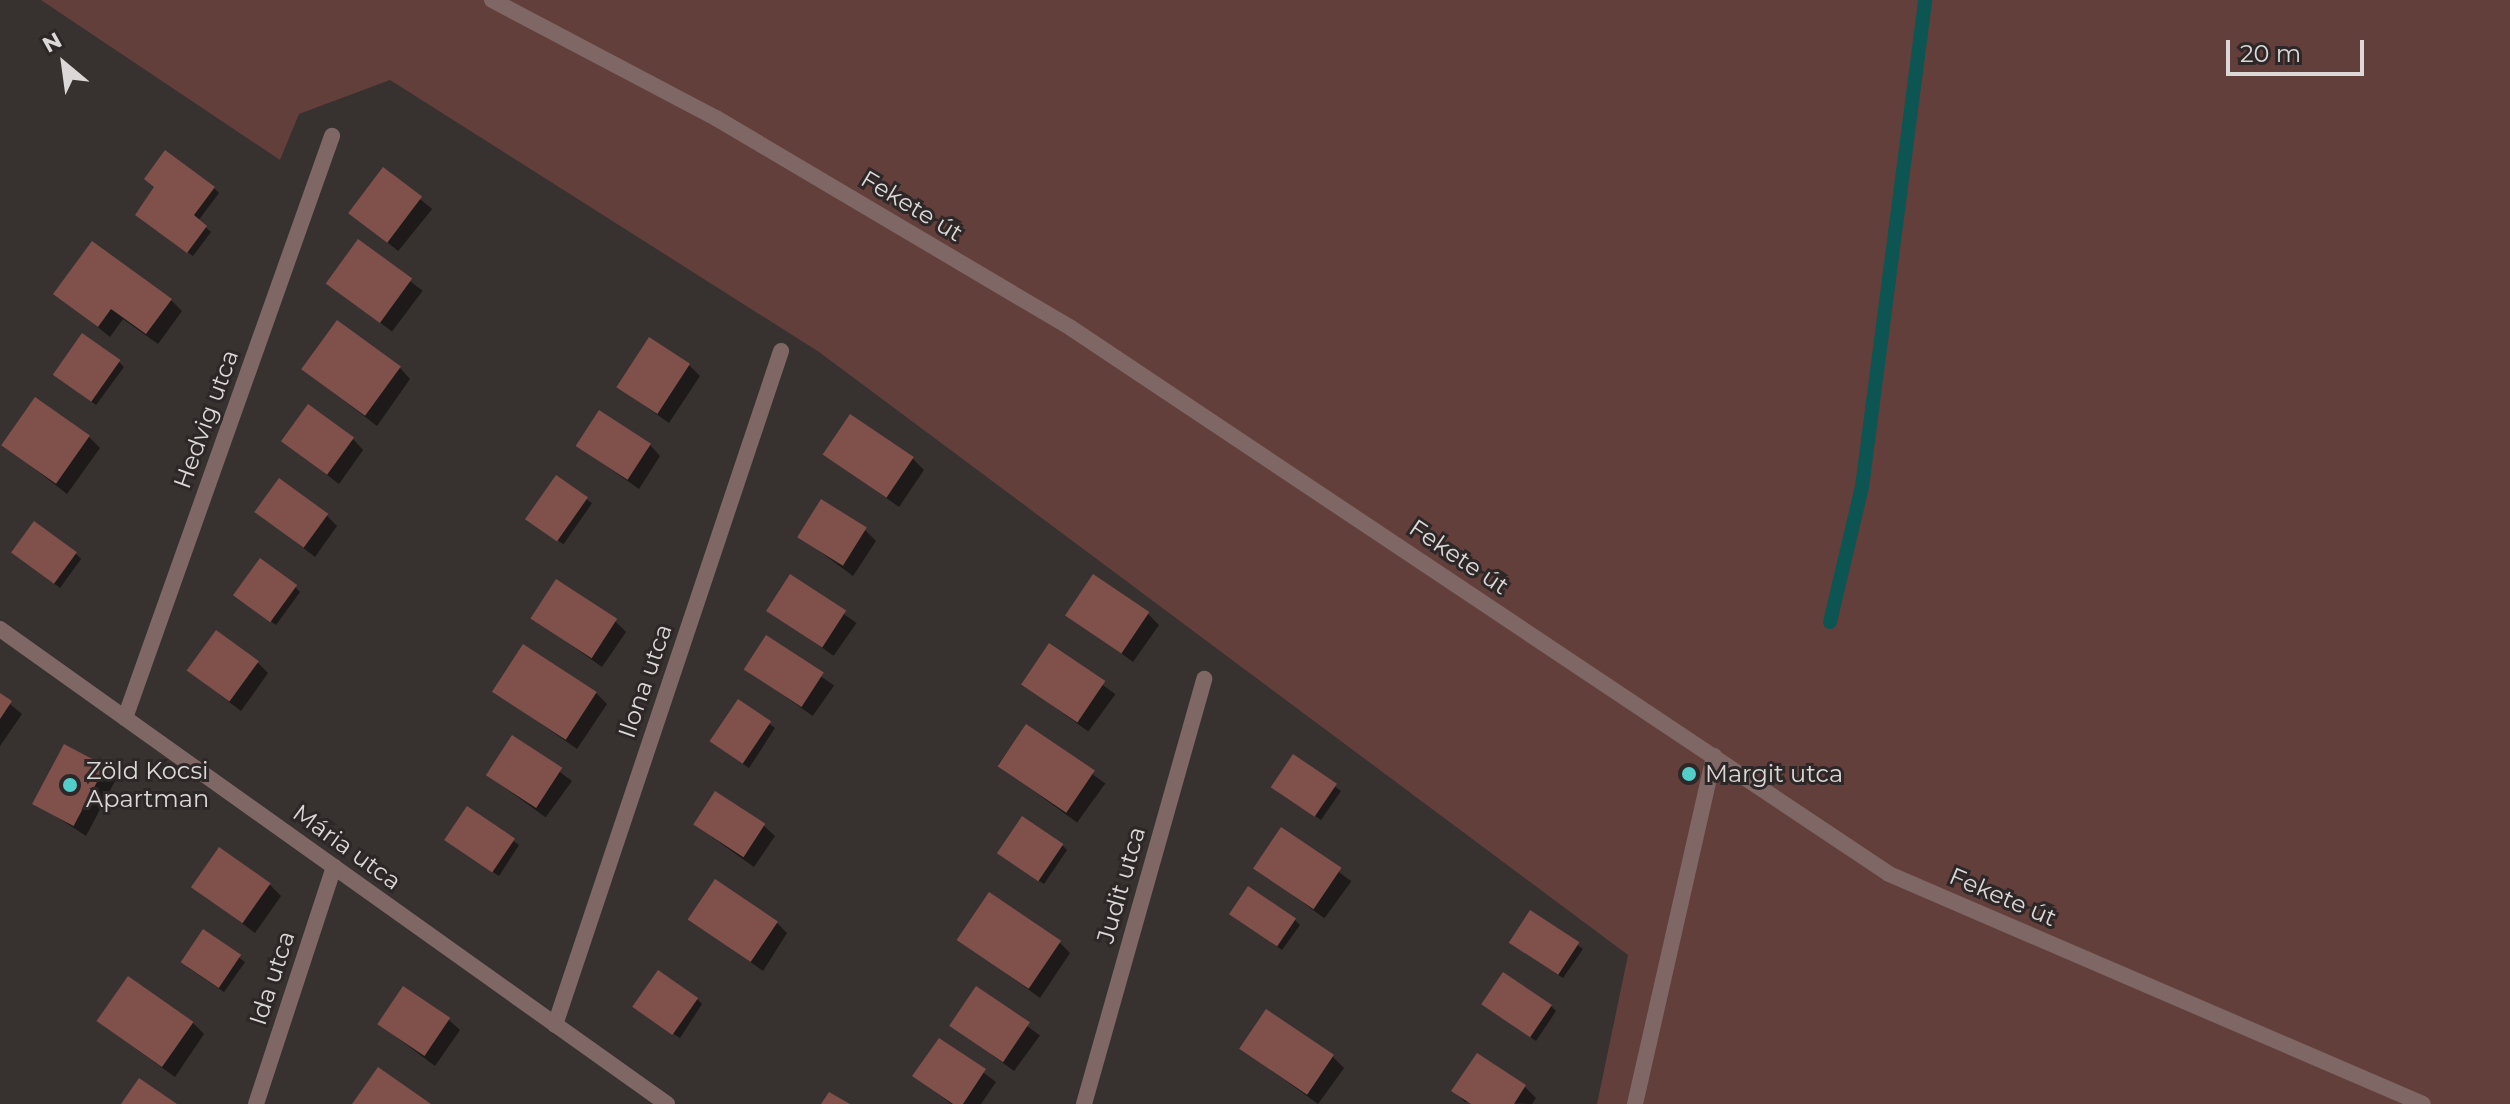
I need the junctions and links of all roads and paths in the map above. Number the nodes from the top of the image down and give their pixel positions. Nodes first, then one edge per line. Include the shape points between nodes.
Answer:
1 (492, 0) edge
2 (332, 136) dead end
3 (781, 351) dead end
4 (0, 629) edge
5 (1204, 679) dead end
6 (125, 718) junction
7 (1714, 756) junction
8 (334, 867) junction
9 (555, 1025) junction
10 (256, 1104) edge
11 (667, 1104) edge
12 (1084, 1104) edge
13 (1635, 1104) edge
14 (2423, 1104) edge

1 - 7 street, Fekete út via 716,118 1071,328
2 - 6 street, Hedvig utca
3 - 9 street, Ilona utca
4 - 6 street, Mária utca
5 - 12 street, Judit utca
6 - 8 street, Mária utca
7 - 13 street
7 - 14 street, Fekete út via 1889,874
8 - 9 street, Mária utca
8 - 10 street, Ida utca
9 - 11 street, Mária utca

